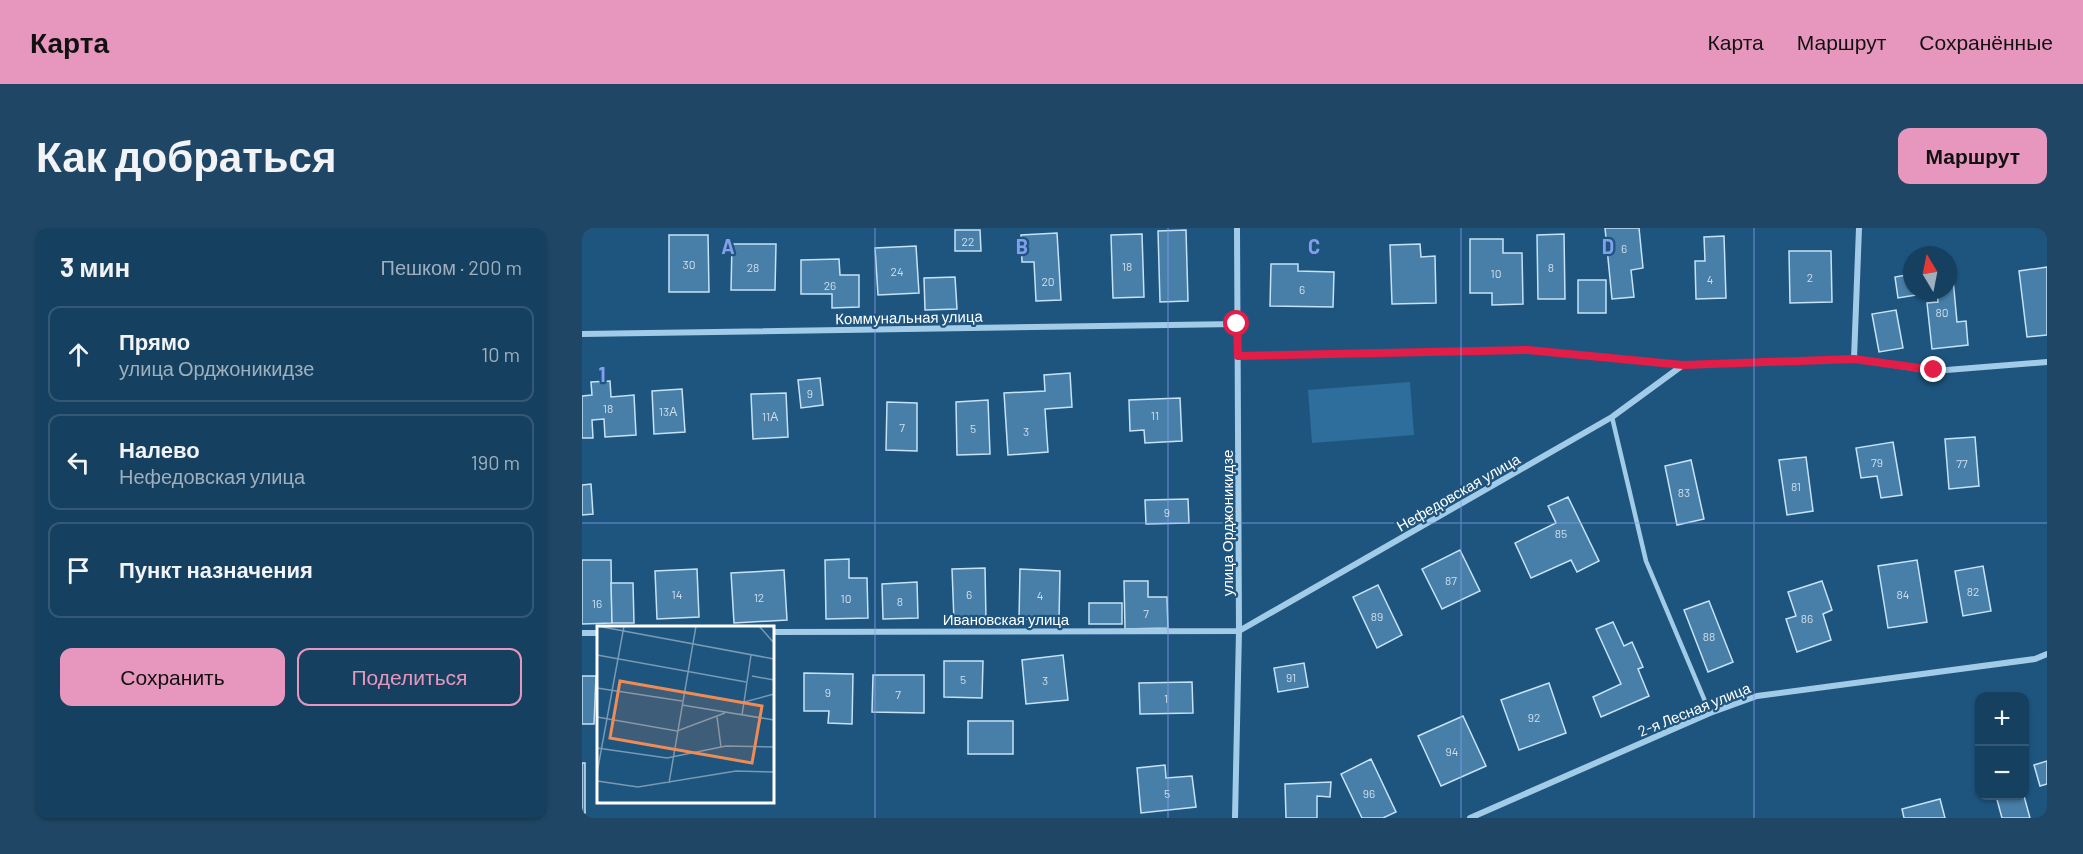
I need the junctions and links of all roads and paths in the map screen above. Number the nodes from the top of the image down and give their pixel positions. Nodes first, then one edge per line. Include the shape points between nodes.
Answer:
1 (1237, 228) edge
2 (1858, 228) edge
3 (1237, 324) junction
4 (582, 334) edge
5 (1238, 356) junction
6 (1854, 359) junction
7 (2047, 362) edge
8 (1683, 365) junction
9 (1612, 417) junction
10 (1239, 631) junction
11 (774, 632) edge
12 (2047, 654) edge
13 (1710, 713) junction
14 (1235, 818) edge
15 (1470, 818) edge

1 - 3 street, улица Орджоникидзе
2 - 6 street
3 - 4 street, Коммунальная улица
3 - 5 street, улица Орджоникидзе
5 - 8 street via 1528,350
5 - 10 street, улица Орджоникидзе
6 - 7 street via 1934,370
6 - 8 street
8 - 9 street, Нефедовская улица
9 - 10 street, Нефедовская улица
9 - 13 lane via 1646,561
10 - 11 street, Ивановская улица
10 - 14 street, улица Орджоникидзе
12 - 13 street, 2-я Лесная улица via 2035,659 1756,696
13 - 15 street, 2-я Лесная улица

